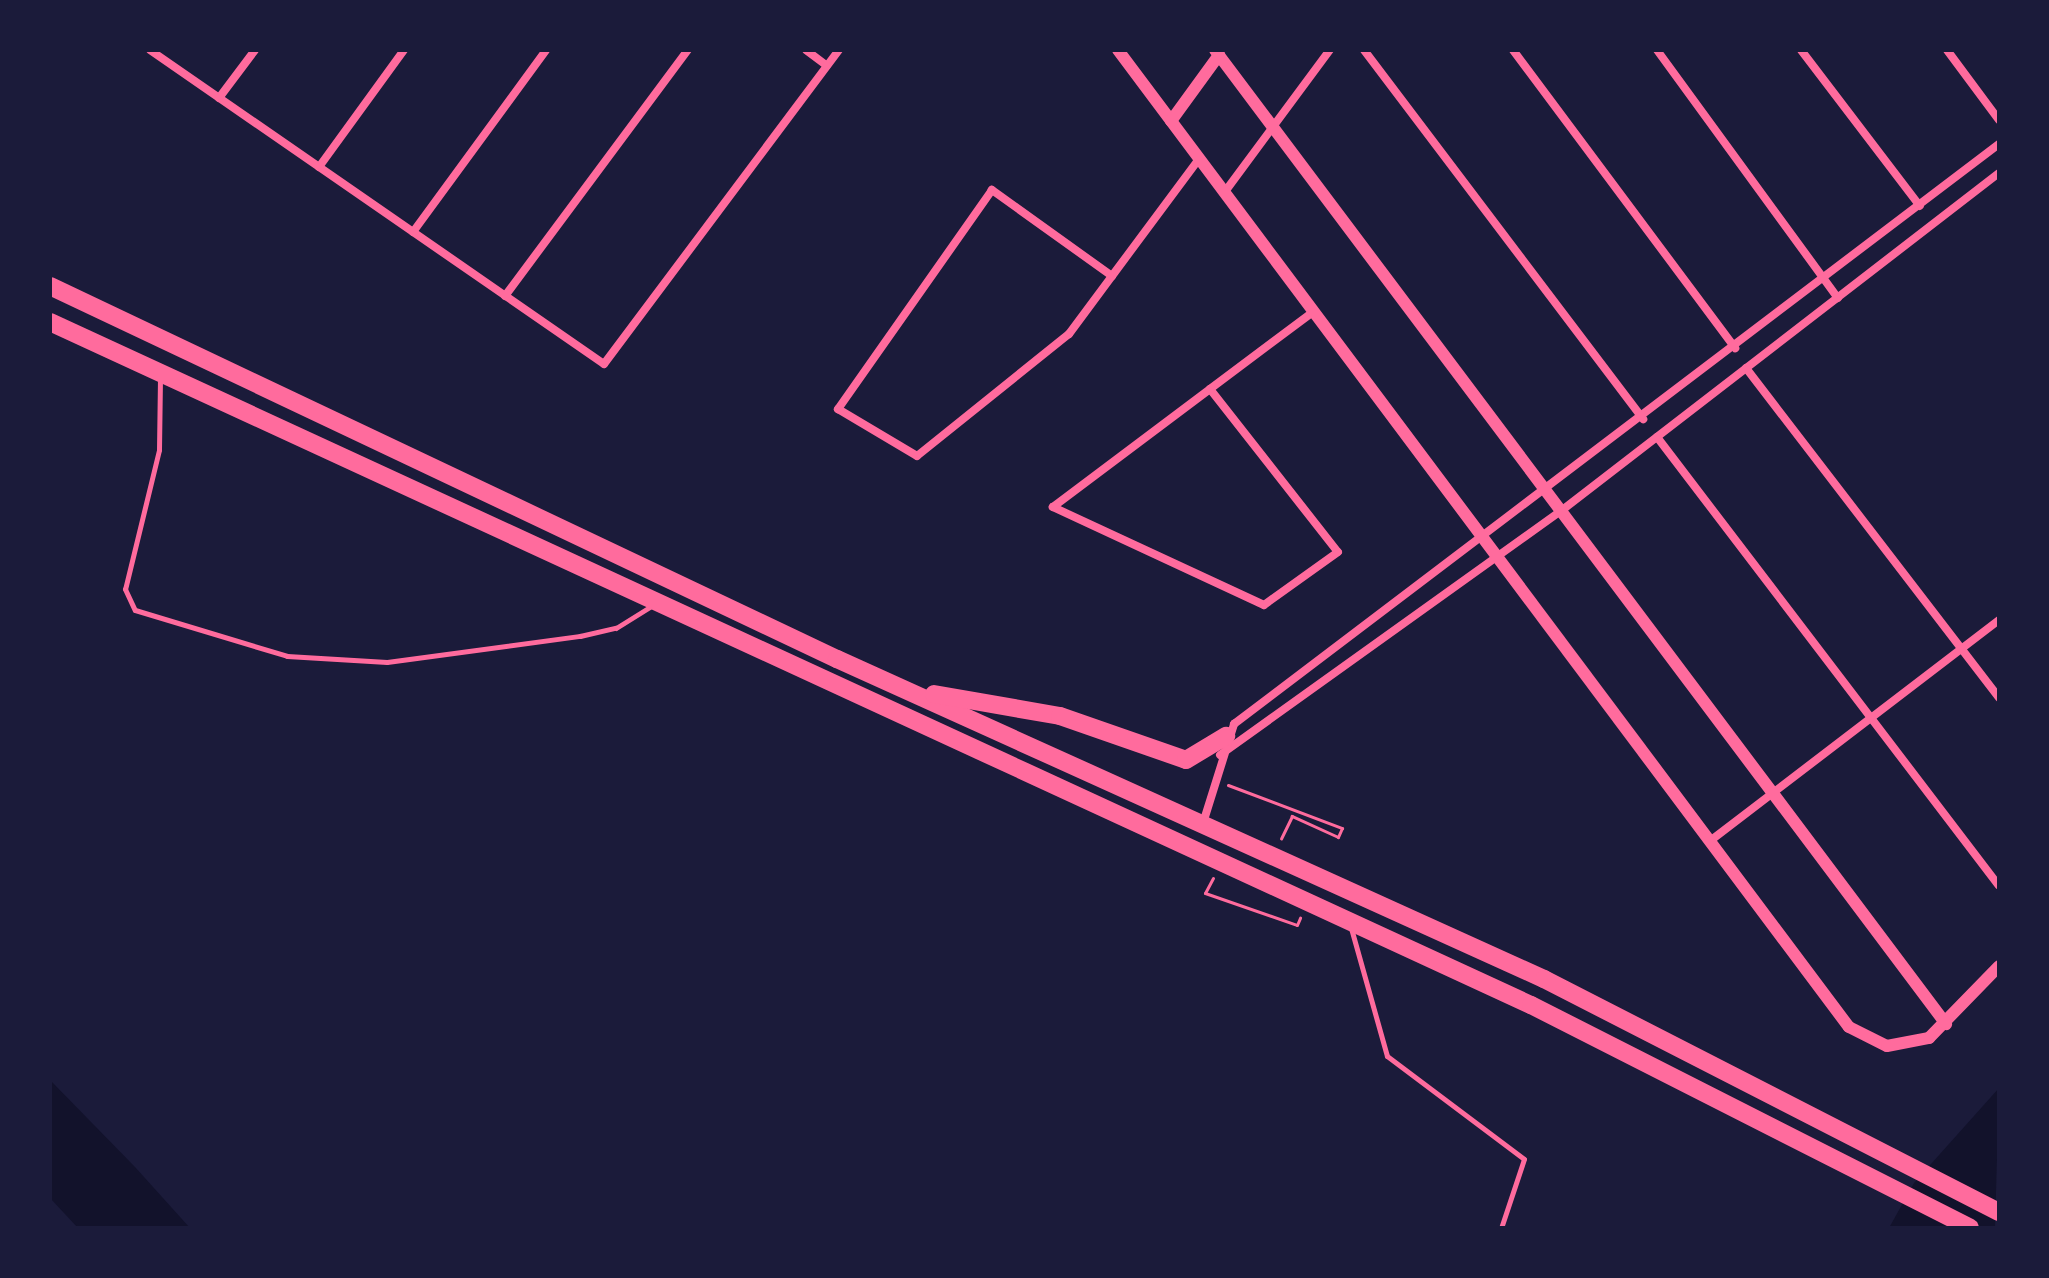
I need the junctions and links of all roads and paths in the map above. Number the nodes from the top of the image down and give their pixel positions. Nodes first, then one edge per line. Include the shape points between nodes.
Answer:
1 (150, 50) edge
2 (255, 50) edge
3 (404, 50) edge
4 (546, 50) edge
5 (688, 50) edge
6 (806, 50) edge
7 (839, 50) edge
8 (1118, 50) edge
9 (1330, 50) edge
10 (1364, 50) edge
11 (1513, 50) edge
12 (1657, 50) edge
13 (1801, 50) edge
14 (1947, 50) edge
15 (1217, 53) edge
16 (827, 66) junction
17 (219, 98) junction
18 (1999, 120) edge
19 (1171, 121) junction
20 (1273, 127) junction
21 (1999, 144) edge
22 (1199, 159) junction
23 (319, 167) junction
24 (1999, 173) edge
25 (1224, 193) junction
26 (1920, 206) junction
27 (413, 232) junction
28 (1112, 276) junction
29 (1824, 279) junction
30 (50, 286) edge
31 (505, 296) junction
32 (1838, 298) junction
33 (1313, 312) junction
34 (50, 322) edge
35 (1735, 348) junction
36 (1746, 368) junction
37 (160, 373) junction
38 (1210, 389) junction
39 (1643, 419) junction
40 (1657, 437) junction
41 (1547, 493) junction
42 (1561, 511) junction
43 (1484, 540) junction
44 (1497, 558) junction
45 (656, 603) junction
46 (1999, 620) edge
47 (1962, 649) junction
48 (907, 689) junction
49 (1999, 698) edge
50 (1870, 718) junction
51 (1226, 736) junction
52 (1219, 756) junction
53 (1213, 779) junction
54 (1773, 793) junction
55 (1292, 816) dead end
56 (1204, 820) junction
57 (1710, 841) junction
58 (1221, 865) junction
59 (1999, 886) edge
60 (1290, 911) dead end
61 (1349, 922) junction
62 (1999, 966) edge
63 (1946, 1024) junction
64 (1999, 1212) edge
65 (1501, 1228) edge
66 (1970, 1228) edge

1 - 17 street
2 - 17 street
3 - 23 street
4 - 27 street
5 - 31 street
6 - 16 street
7 - 16 street
8 - 19 street
9 - 20 street
10 - 39 street
11 - 35 street
12 - 29 street
13 - 26 street
14 - 18 street
15 - 19 street
15 - 20 street
16 - 31 street via 604,364
17 - 23 street
19 - 22 street
20 - 25 street
20 - 41 street
21 - 26 street
22 - 25 street
22 - 28 street
23 - 27 street
24 - 32 street
25 - 33 street
26 - 29 street
27 - 31 street
28 - 28 street via 1069,334 917,456 838,409 992,190
29 - 32 street
29 - 35 street
30 - 48 highway
32 - 36 street
33 - 38 street
33 - 43 street
34 - 37 highway
35 - 39 street
36 - 40 street
36 - 47 street
37 - 45 highway
37 - 45 lane via 159,450 125,589 135,610 287,656 387,662 580,636 616,628
38 - 38 street via 1053,507 1264,605 1338,552
39 - 41 street
40 - 42 street
40 - 50 street
41 - 42 street
41 - 43 street
42 - 44 street
42 - 54 street
43 - 44 street
43 - 51 street
44 - 52 street
44 - 57 street
45 - 58 highway
46 - 47 street
47 - 49 street
47 - 50 street
48 - 51 highway via 1060,716 1186,760
48 - 56 highway
50 - 54 street
50 - 59 street
51 - 52 street
52 - 53 street
53 - 55 path via 1342,828 1338,837
53 - 56 street
54 - 57 street
54 - 63 street
56 - 64 highway via 1544,979
57 - 63 street via 1849,1027 1887,1046 1909,1046
58 - 60 path via 1205,893 1297,925 1302,916
58 - 61 highway
61 - 65 lane via 1387,1056 1524,1159
61 - 66 highway
62 - 63 street

